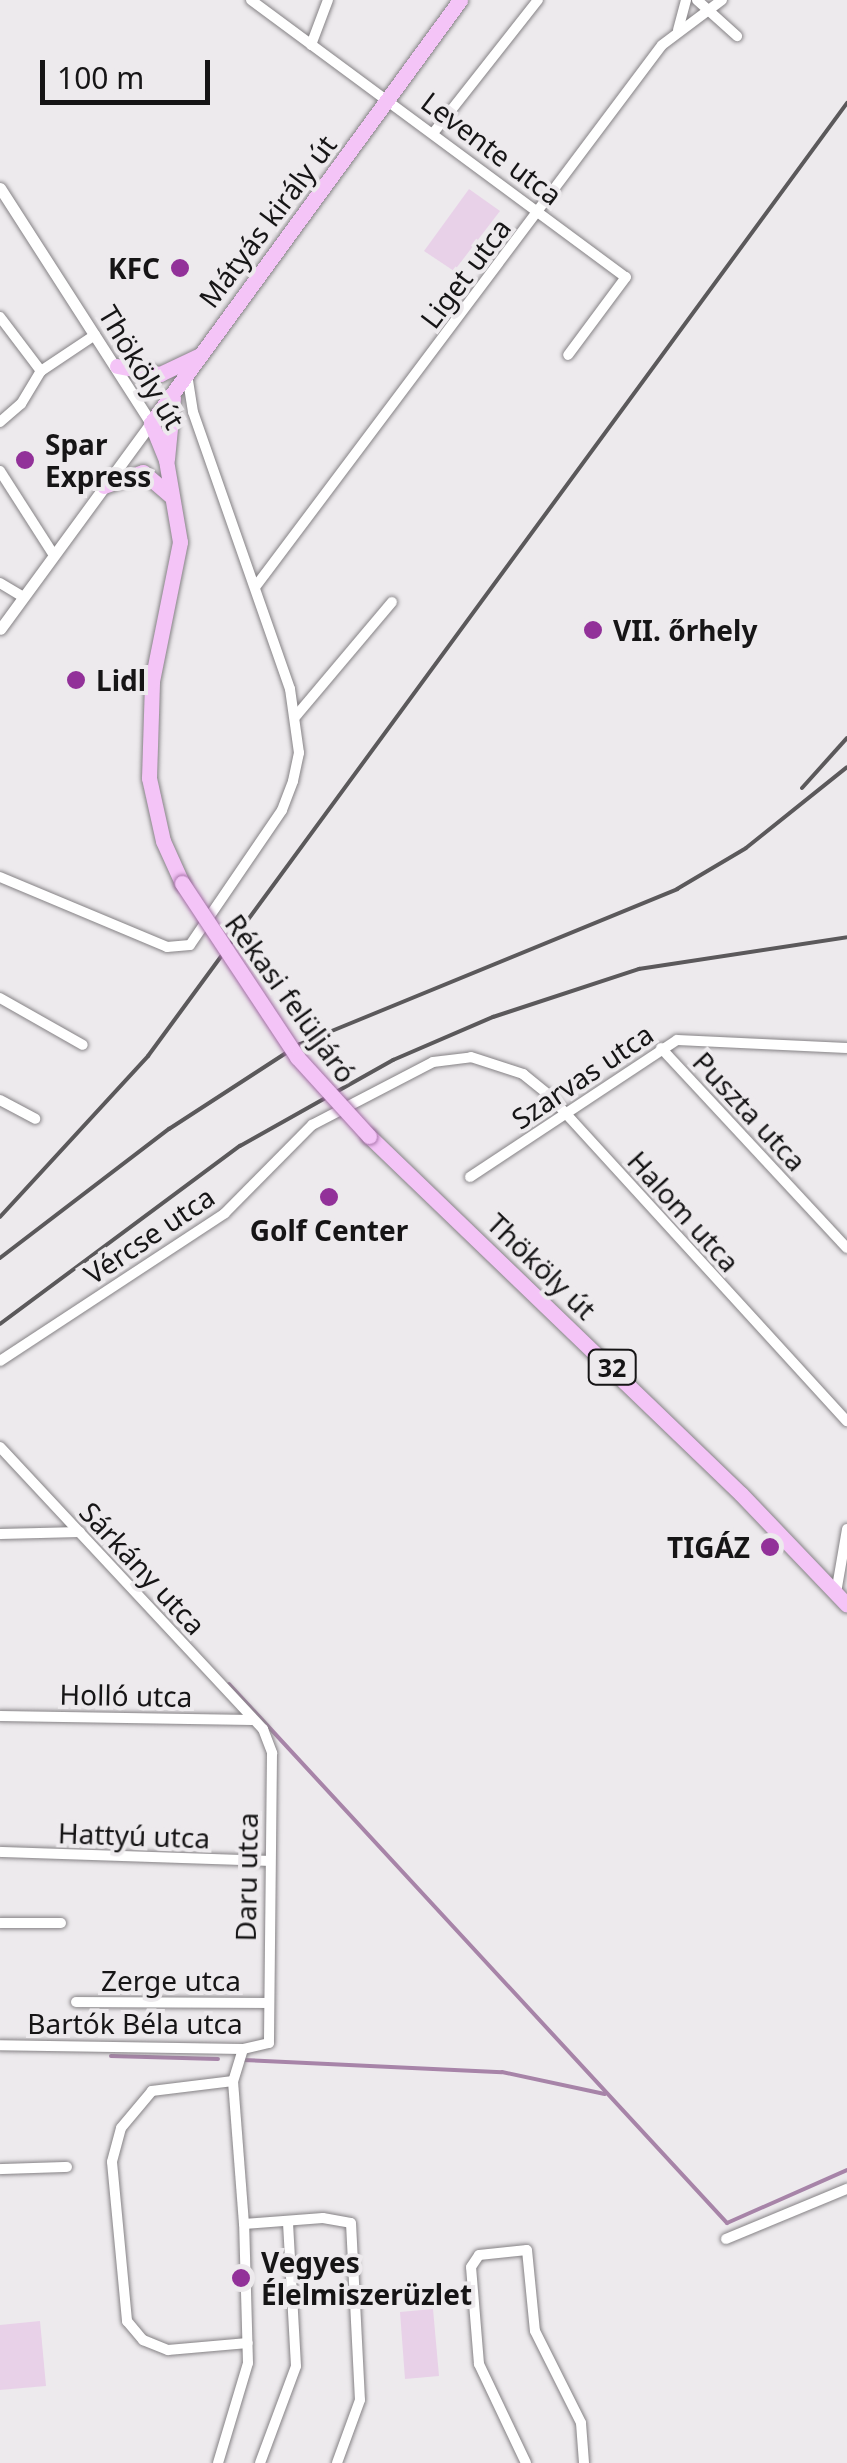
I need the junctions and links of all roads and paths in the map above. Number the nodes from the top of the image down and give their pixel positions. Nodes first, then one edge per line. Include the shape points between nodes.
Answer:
1 (251, 0) edge
2 (328, 0) edge
3 (460, 0) edge
4 (538, 0) edge
5 (686, 0) edge
6 (697, 0) edge
7 (722, 0) edge
8 (708, 10) junction
9 (678, 30) junction
10 (737, 36) dead end
11 (311, 45) junction
12 (388, 100) junction
13 (434, 132) junction
14 (0, 188) edge
15 (539, 211) junction
16 (0, 317) edge
17 (94, 335) junction
18 (568, 355) dead end
19 (198, 356) junction
20 (116, 366) junction
21 (41, 371) junction
22 (187, 376) junction
23 (174, 394) junction
24 (0, 422) edge
25 (151, 423) junction
26 (166, 460) junction
27 (0, 471) edge
28 (104, 486) junction
29 (176, 507) junction
30 (53, 554) junction
31 (0, 584) edge
32 (256, 586) junction
33 (23, 596) junction
34 (392, 602) dead end
35 (0, 628) edge
36 (296, 716) junction
37 (0, 877) edge
38 (182, 883) joint
39 (0, 998) edge
40 (83, 1045) dead end
41 (661, 1048) junction
42 (847, 1048) edge
43 (471, 1057) joint
44 (0, 1100) edge
45 (565, 1114) junction
46 (34, 1119) dead end
47 (369, 1136) joint
48 (470, 1177) dead end
49 (847, 1248) edge
50 (0, 1361) edge
51 (847, 1421) edge
52 (0, 1447) edge
53 (847, 1528) edge
54 (80, 1532) junction
55 (0, 1534) edge
56 (841, 1599) edge
57 (0, 1716) edge
58 (252, 1720) junction
59 (0, 1852) edge
60 (267, 1861) junction
61 (0, 1923) edge
62 (61, 1923) dead end
63 (76, 2002) dead end
64 (267, 2003) junction
65 (269, 2043) joint
66 (0, 2044) edge
67 (243, 2048) junction
68 (233, 2081) junction
69 (67, 2168) dead end
70 (0, 2169) edge
71 (847, 2189) edge
72 (288, 2222) junction
73 (244, 2224) junction
74 (726, 2239) dead end
75 (248, 2342) junction
76 (218, 2463) edge
77 (260, 2463) edge
78 (338, 2463) edge
79 (526, 2463) edge
80 (584, 2463) edge

1 - 11 street, Levente utca
2 - 11 street
3 - 12 main road, Mátyás király út / 32
4 - 13 street
5 - 9 street
6 - 8 street
7 - 8 street, Liget utca
8 - 9 street, Liget utca
8 - 10 street
9 - 15 street, Liget utca
11 - 12 street, Levente utca
12 - 13 street, Levente utca
12 - 19 main road, Mátyás király út / 32
13 - 15 street, Levente utca
14 - 17 street, Thököly út
15 - 18 street, Levente utca via 626,277
15 - 32 street, Liget utca
16 - 21 street
17 - 20 street, Thököly út
17 - 21 street
19 - 20 main road via 160,374
19 - 22 main road, Mátyás király út / 32
20 - 25 street, Thököly út
21 - 24 street via 21,404
22 - 23 main road, Mátyás király út / 32
22 - 32 street, Thököly út via 193,412
23 - 25 main road, Mátyás király út / 32
23 - 26 main road, 32
25 - 26 main road, Thököly út / 32
25 - 28 street
26 - 29 main road, Thököly út / 32
27 - 30 street
28 - 29 main road via 143,472 162,482
28 - 30 street
29 - 38 main road, Thököly út / 32 via 179,559 152,681 147,743 160,830
30 - 33 street
31 - 33 street
32 - 36 street, Thököly út
33 - 35 street
34 - 36 street
36 - 37 street, Thököly út via 294,780 282,810 190,945 167,947
38 - 47 main road, Rékasi felüljáró / 32, bridge via 297,1057
39 - 40 street
41 - 42 street, Szarvas utca via 677,1040
41 - 45 street, Szarvas utca
41 - 49 street, Puszta utca
43 - 45 street, Halom utca via 523,1074
43 - 50 street, Vércse utca via 433,1062 312,1125 226,1213
44 - 46 street
45 - 48 street, Szarvas utca
45 - 51 street, Halom utca
47 - 56 main road, Thököly út / 32 via 658,1412
52 - 54 street, Sárkány utca
53 - 56 street
54 - 55 street
54 - 58 street, Sárkány utca
57 - 58 street, Holló utca
58 - 60 street, Daru utca via 270,1738 272,1753
59 - 60 street, Hattyú utca
60 - 64 street, Daru utca
61 - 62 street
63 - 64 street, Zerge utca
64 - 65 street, Daru utca
65 - 67 street, Bartók Béla utca
66 - 67 street, Bartók Béla utca
67 - 68 street
68 - 73 street
68 - 75 street via 152,2091 121,2128 112,2162 126,2320 143,2340 168,2350
69 - 70 street
71 - 74 street
72 - 73 street
72 - 77 street via 296,2366
72 - 78 street via 351,2223 360,2400
73 - 75 street
75 - 76 street
79 - 80 street via 479,2364 471,2267 479,2255 527,2250 535,2330 581,2424

